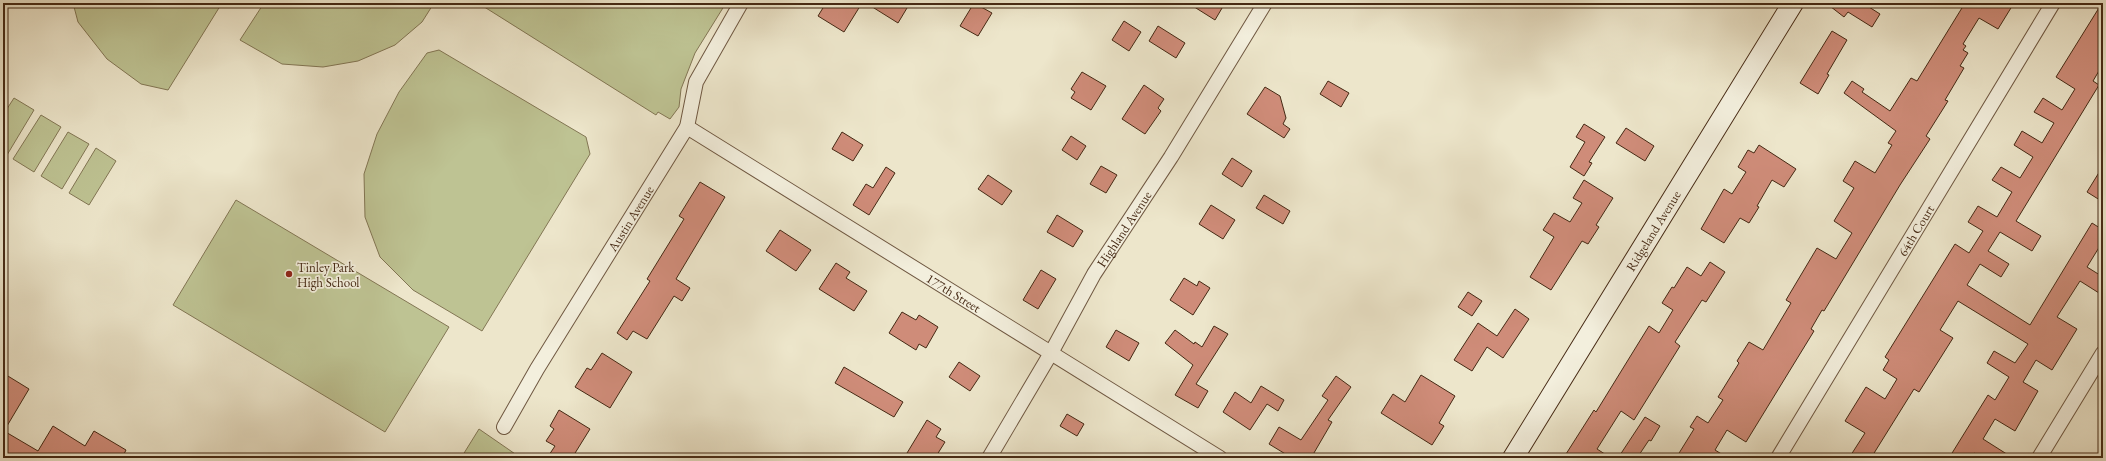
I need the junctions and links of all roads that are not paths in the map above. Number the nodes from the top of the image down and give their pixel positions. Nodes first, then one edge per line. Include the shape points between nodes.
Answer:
1 (740, 3) edge
2 (1265, 3) edge
3 (1793, 3) edge
4 (2053, 3) edge
5 (687, 127) junction
6 (1051, 353) junction
7 (2103, 353) edge
8 (504, 427) dead end
9 (989, 458) edge
10 (1220, 458) edge
11 (1513, 458) edge
12 (1778, 458) edge
13 (2039, 458) edge

1 - 5 street, Austin Avenue via 696,82
2 - 6 street, Highland Avenue via 1174,152 1094,274
3 - 11 street, Ridgeland Avenue
4 - 12 street, 64th Court
5 - 6 street, 177th Street
5 - 8 street, Austin Avenue via 537,369
6 - 9 street, Highland Avenue
6 - 10 street, 177th Street
7 - 13 street

